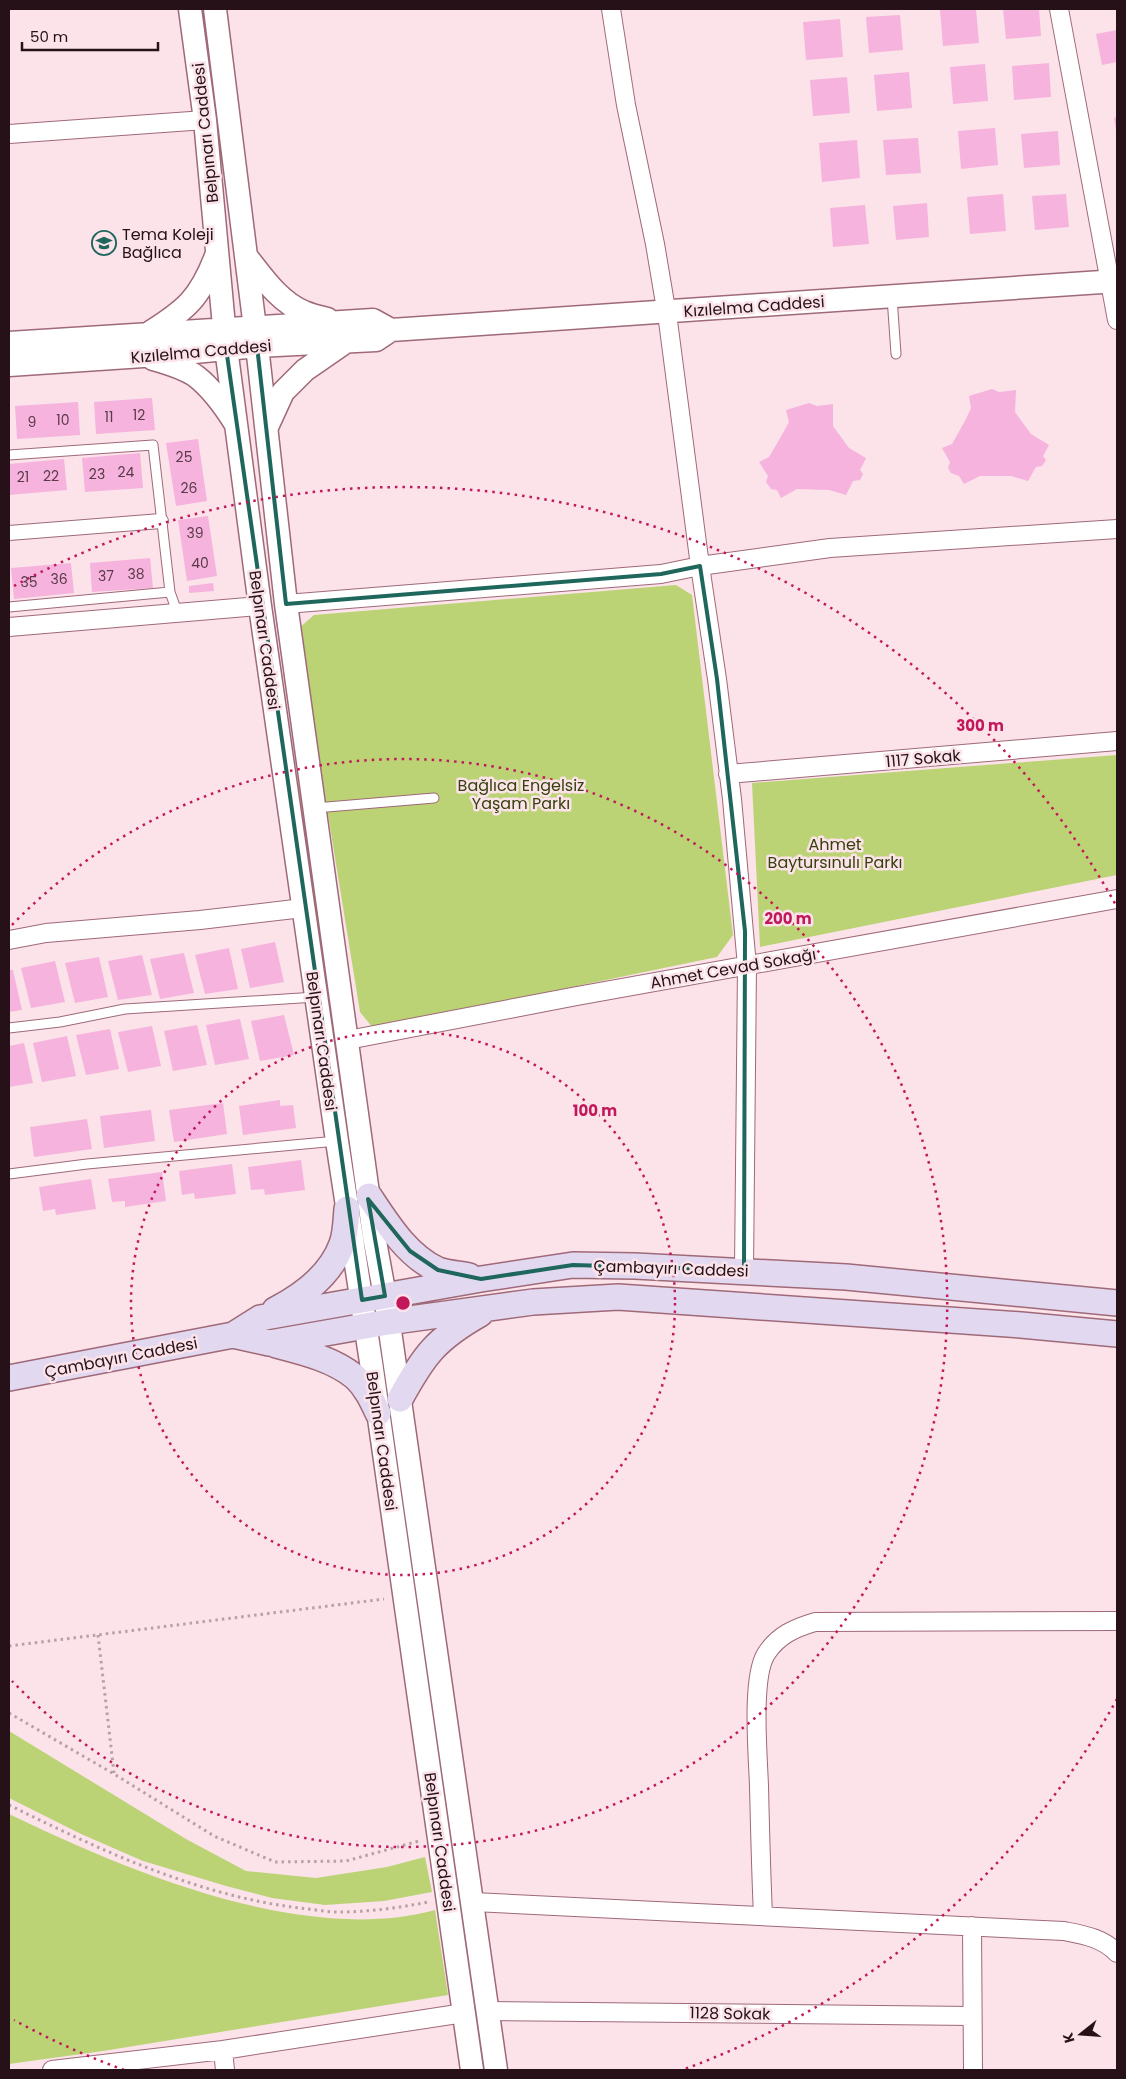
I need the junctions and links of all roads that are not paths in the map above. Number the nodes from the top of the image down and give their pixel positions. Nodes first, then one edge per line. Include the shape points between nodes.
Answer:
1 (190, 9) edge
2 (215, 9) edge
3 (611, 9) edge
4 (1059, 9) edge
5 (205, 120) junction
6 (9, 134) edge
7 (217, 253) junction
8 (246, 255) junction
9 (1114, 281) edge
10 (892, 296) junction
11 (666, 312) junction
12 (1117, 320) edge
13 (344, 332) junction
14 (256, 337) junction
15 (225, 339) junction
16 (9, 343) edge
17 (145, 345) junction
18 (896, 354) dead end
19 (9, 365) edge
20 (236, 424) junction
21 (266, 428) junction
22 (9, 455) edge
23 (161, 521) junction
24 (1117, 529) edge
25 (9, 533) edge
26 (700, 566) junction
27 (170, 592) junction
28 (286, 604) junction
29 (260, 606) junction
30 (9, 607) edge
31 (177, 612) junction
32 (9, 626) edge
33 (1117, 741) edge
34 (728, 774) junction
35 (434, 798) dead end
36 (315, 808) junction
37 (1117, 899) edge
38 (303, 908) junction
39 (9, 940) edge
40 (747, 966) junction
41 (316, 997) junction
42 (9, 1028) edge
43 (348, 1040) junction
44 (337, 1141) junction
45 (9, 1174) edge
46 (369, 1196) junction
47 (347, 1209) junction
48 (744, 1270) junction
49 (481, 1279) junction
50 (373, 1298) junction
51 (1117, 1303) edge
52 (491, 1308) junction
53 (260, 1318) junction
54 (377, 1325) junction
55 (1117, 1334) edge
56 (232, 1335) junction
57 (269, 1343) junction
58 (9, 1378) edge
59 (400, 1399) junction
60 (378, 1413) junction
61 (1117, 1621) edge
62 (473, 1902) junction
63 (763, 1915) junction
64 (972, 1926) junction
65 (1117, 1952) edge
66 (488, 2010) junction
67 (464, 2013) junction
68 (972, 2016) junction
69 (223, 2050) junction
70 (52, 2070) edge
71 (225, 2070) edge
72 (472, 2070) edge
73 (496, 2070) edge
74 (973, 2070) edge

1 - 5 street, Belpınarı Caddesi
2 - 8 street, Belpınarı Caddesi
3 - 11 street
4 - 9 street
5 - 6 street
5 - 7 street, Belpınarı Caddesi
7 - 15 street, Belpınarı Caddesi
7 - 17 street via 208,277 192,301
8 - 13 street via 268,285 285,300
8 - 14 street, Belpınarı Caddesi
9 - 10 street, Kızılelma Caddesi
9 - 12 street
10 - 11 street, Kızılelma Caddesi
10 - 18 lane
11 - 13 street, Kızılelma Caddesi via 391,330 376,340
11 - 26 street
13 - 14 street, Kızılelma Caddesi
13 - 21 street via 283,392
14 - 15 street, Kızılelma Caddesi
14 - 21 street, Belpınarı Caddesi
15 - 17 street, Kızılelma Caddesi
15 - 20 street, Belpınarı Caddesi
16 - 17 street, Kızılelma Caddesi
17 - 19 street, Kızılelma Caddesi
17 - 20 street via 197,377 222,402
20 - 29 street, Belpınarı Caddesi
21 - 28 street, Belpınarı Caddesi
22 - 23 lane via 153,445
23 - 25 street
23 - 27 lane
24 - 26 street via 830,548
26 - 28 street via 661,574
26 - 34 street
27 - 30 lane
27 - 31 lane
28 - 36 street, Belpınarı Caddesi
29 - 31 street
29 - 38 street, Belpınarı Caddesi
31 - 32 street
33 - 34 street, 1117 Sokak
34 - 40 street
35 - 36 lane
36 - 43 street, Belpınarı Caddesi
37 - 40 street, Ahmet Cevad Sokağı
38 - 39 street via 46,933
38 - 41 street, Belpınarı Caddesi
40 - 43 street, Ahmet Cevad Sokağı
40 - 48 street
41 - 42 lane via 125,1009
41 - 44 street, Belpınarı Caddesi
43 - 46 street, Belpınarı Caddesi
44 - 45 lane
44 - 47 street, Belpınarı Caddesi
46 - 49 main road via 410,1251 438,1270
46 - 50 street, Belpınarı Caddesi
47 - 50 street, Belpınarı Caddesi
47 - 53 main road via 343,1242 332,1266 290,1302
48 - 49 main road, Çambayırı Caddesi via 573,1265
48 - 51 main road, Çambayırı Caddesi
49 - 50 main road, Çambayırı Caddesi
50 - 53 main road, Çambayırı Caddesi
50 - 54 street, Belpınarı Caddesi
52 - 54 main road, Çambayırı Caddesi
52 - 55 main road, Çambayırı Caddesi via 570,1299 634,1298
52 - 59 main road via 439,1340 419,1364
53 - 56 main road, Çambayırı Caddesi
54 - 57 main road, Çambayırı Caddesi
54 - 59 street, Belpınarı Caddesi
54 - 60 street, Belpınarı Caddesi
56 - 57 main road, Çambayırı Caddesi
56 - 58 main road, Çambayırı Caddesi
57 - 60 main road via 311,1354 338,1366 367,1391
59 - 62 street, Belpınarı Caddesi
60 - 67 street, Belpınarı Caddesi
61 - 63 street via 815,1622 780,1636 765,1655 758,1675
62 - 63 street
62 - 66 street, Belpınarı Caddesi
63 - 64 street
64 - 65 street via 1064,1931 1091,1936
64 - 68 street
66 - 68 street, 1128 Sokak
66 - 73 street, Belpınarı Caddesi
67 - 69 street
67 - 72 street, Belpınarı Caddesi
68 - 74 street
69 - 70 street
69 - 71 street

